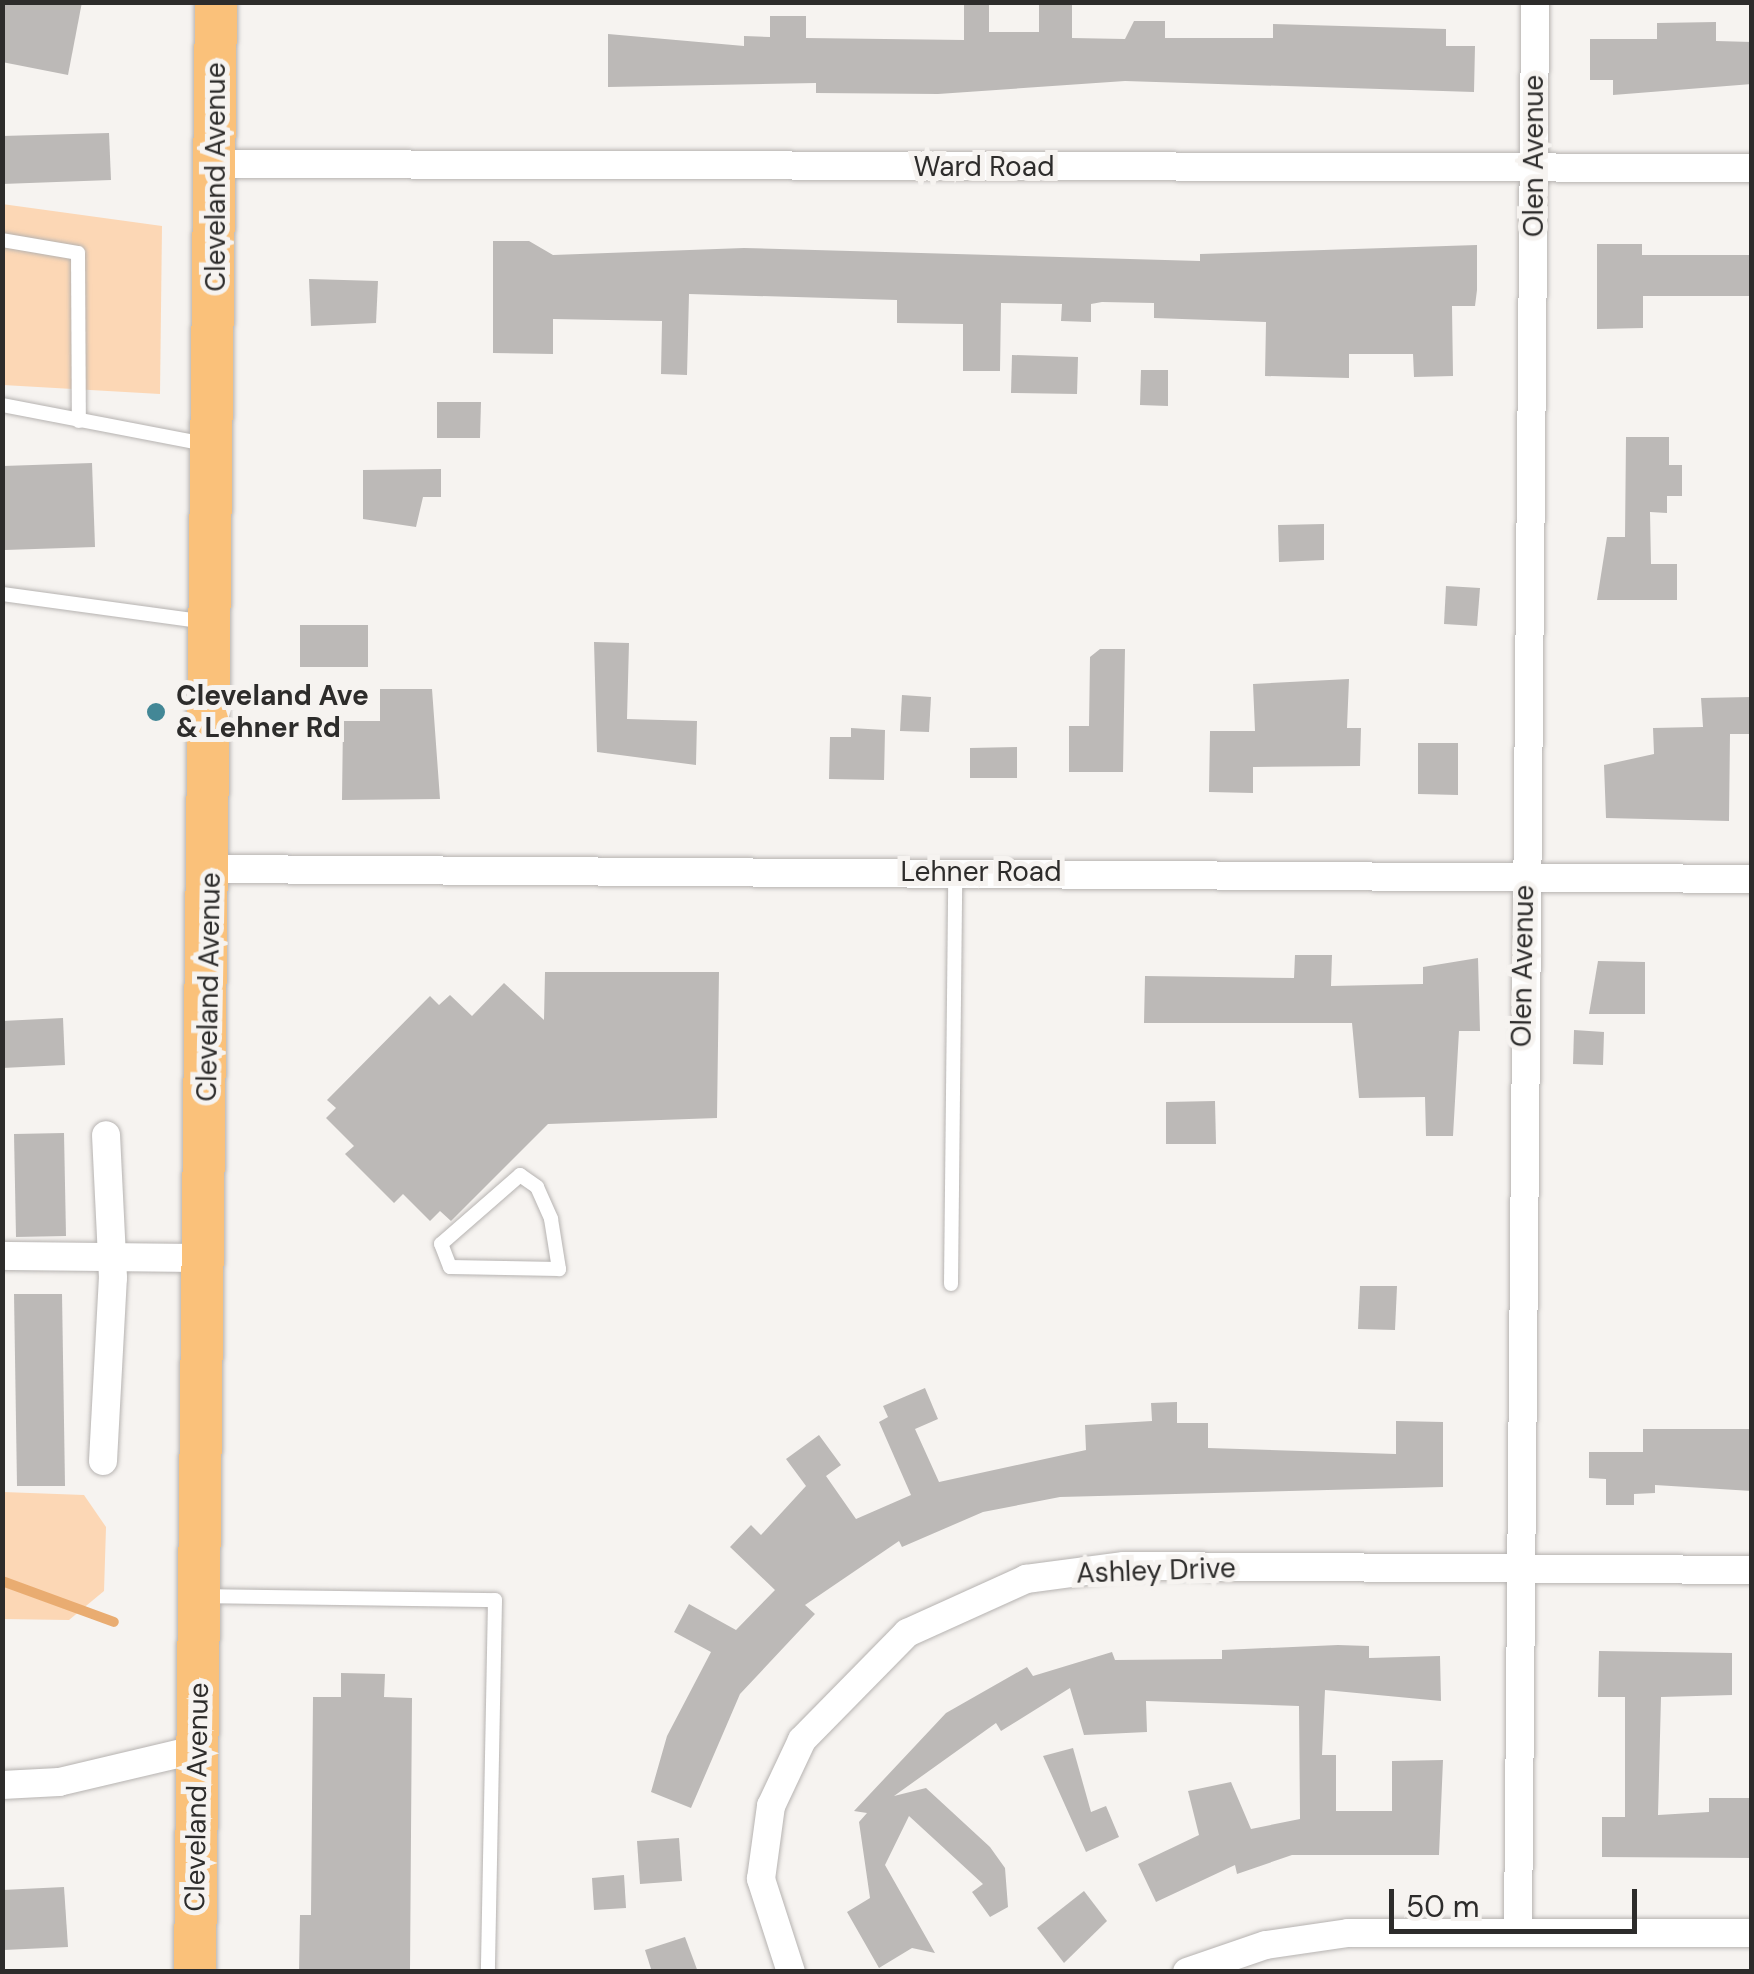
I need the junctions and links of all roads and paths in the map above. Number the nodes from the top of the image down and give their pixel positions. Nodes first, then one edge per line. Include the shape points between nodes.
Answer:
1 (1535, 2) edge
2 (211, 7) edge
3 (217, 164) junction
4 (1534, 168) junction
5 (1752, 168) edge
6 (2, 240) edge
7 (2, 405) edge
8 (78, 421) junction
9 (214, 446) junction
10 (2, 594) edge
11 (213, 622) junction
12 (210, 870) junction
13 (955, 872) junction
14 (1524, 876) junction
15 (1752, 879) edge
16 (106, 1135) dead end
17 (2, 1256) edge
18 (112, 1257) junction
19 (205, 1258) junction
20 (558, 1269) joint
21 (951, 1284) dead end
22 (103, 1461) dead end
23 (1522, 1569) junction
24 (1752, 1570) edge
25 (200, 1596) junction
26 (198, 1749) junction
27 (2, 1784) edge
28 (1518, 1929) junction
29 (1752, 1932) edge
30 (195, 1972) edge
31 (488, 1972) edge
32 (791, 1972) edge
33 (1188, 1972) edge

1 - 4 street, Olen Avenue
2 - 3 main road, Cleveland Avenue
3 - 4 street, Ward Road
3 - 9 main road, Cleveland Avenue
4 - 5 street, Ward Road
4 - 14 street, Olen Avenue
6 - 8 lane via 78,253
7 - 8 lane
8 - 9 lane
9 - 11 main road, Cleveland Avenue
10 - 11 lane
11 - 12 main road, Cleveland Avenue
12 - 13 street, Lehner Road
12 - 19 main road, Cleveland Avenue
13 - 14 street, Lehner Road
13 - 21 lane
14 - 15 street, Lehner Road
14 - 23 street, Olen Avenue
16 - 18 street
17 - 18 street
18 - 19 street
18 - 22 street
19 - 25 main road, Cleveland Avenue
20 - 20 lane via 450,1266 441,1244 520,1175 537,1186 551,1219
23 - 24 street, Ashley Drive
23 - 28 street, Olen Avenue
23 - 32 street, Ashley Drive via 1124,1566 1026,1579 907,1633 802,1740 771,1806 761,1879
25 - 26 main road, Cleveland Avenue
25 - 31 lane via 495,1600
26 - 27 street via 60,1782
26 - 30 main road, Cleveland Avenue
28 - 29 street
28 - 33 street via 1348,1933 1266,1945

